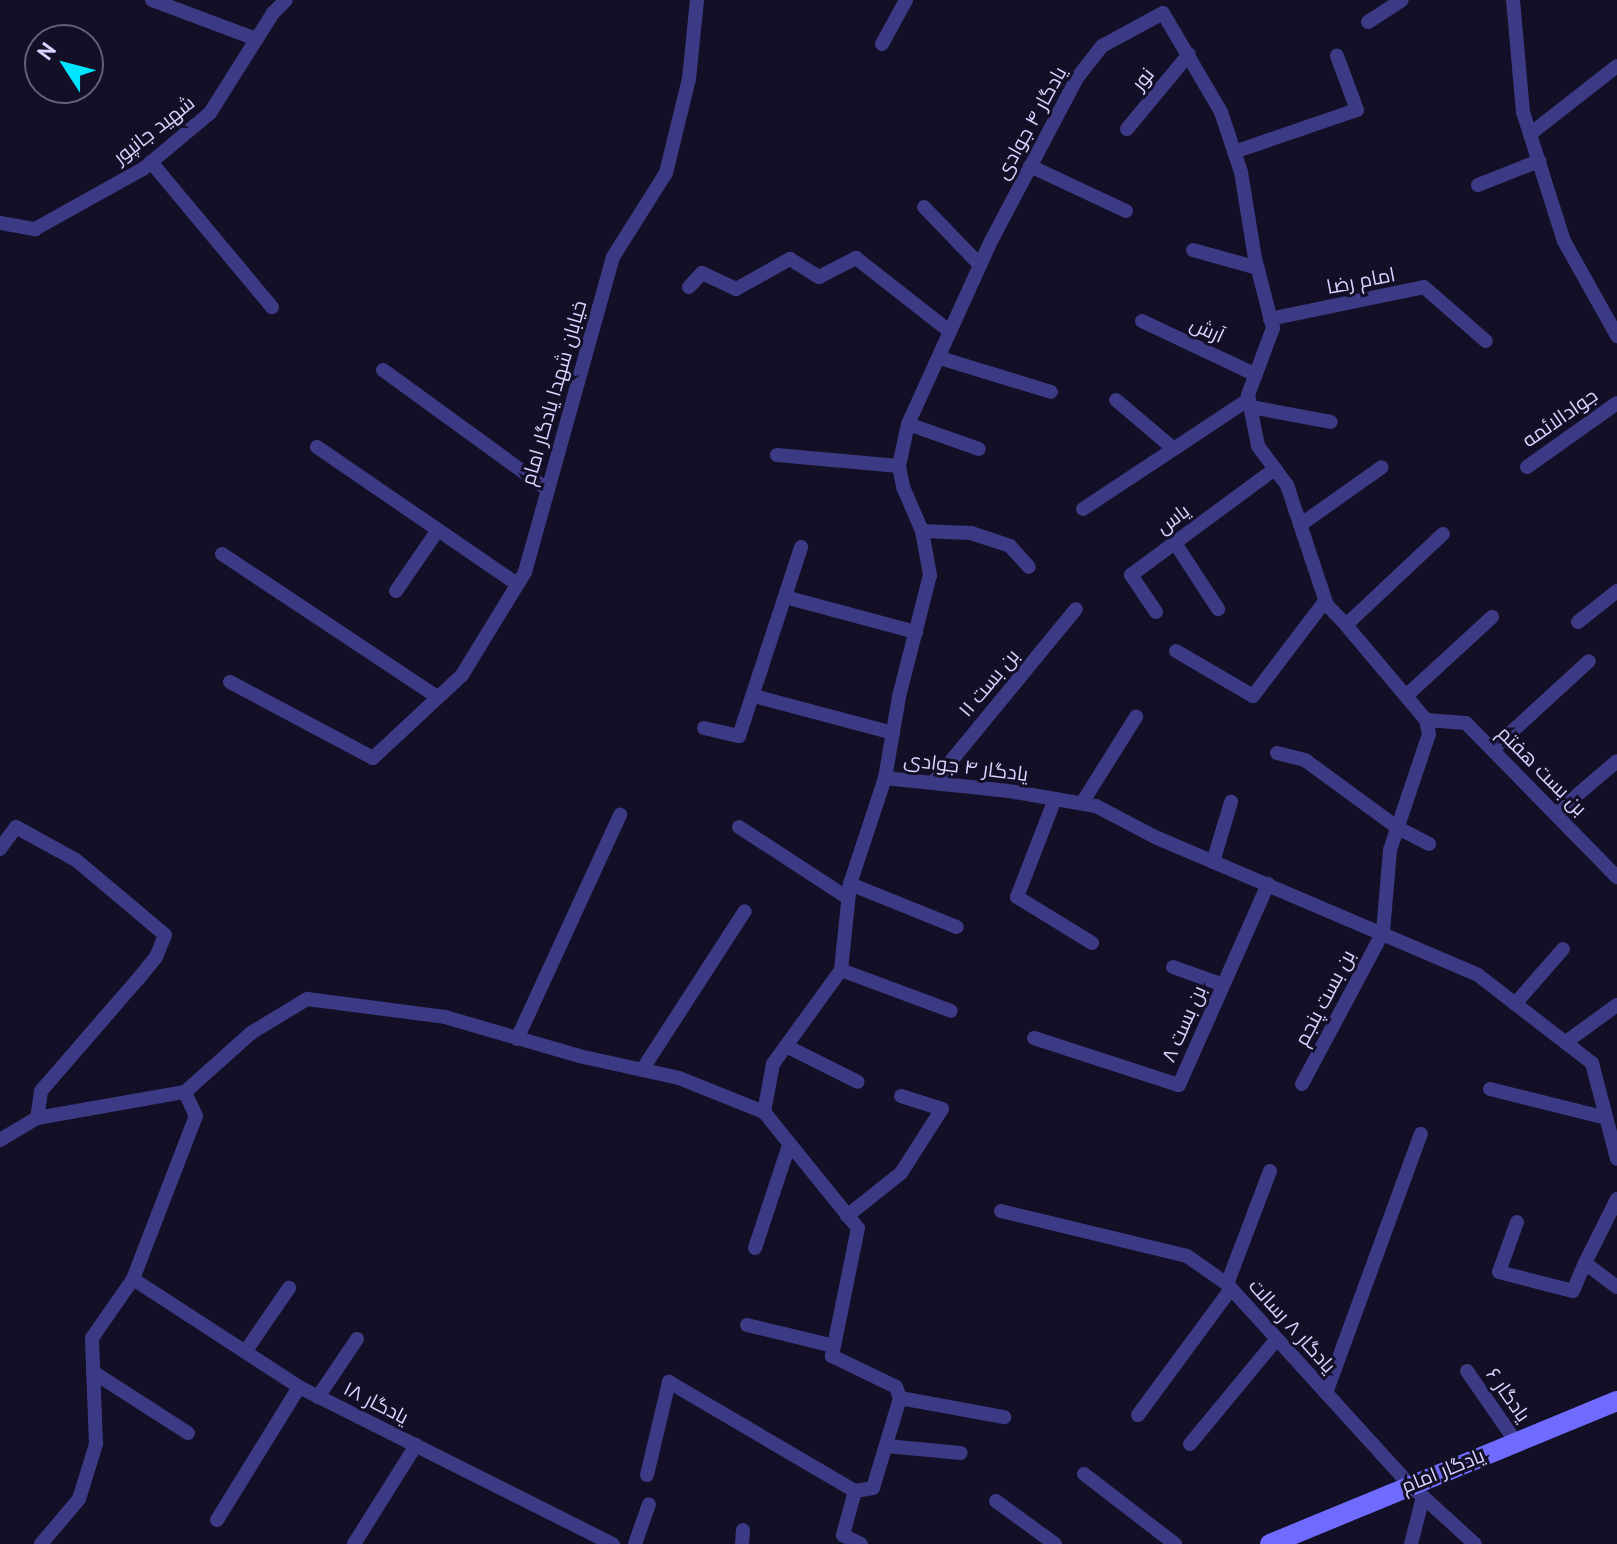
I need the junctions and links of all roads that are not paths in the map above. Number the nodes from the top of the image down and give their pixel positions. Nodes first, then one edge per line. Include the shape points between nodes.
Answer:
1 (152, 0) edge
2 (286, 0) edge
3 (697, 0) edge
4 (906, 0) edge
5 (1402, 0) edge
6 (1513, 0) edge
7 (1166, 6) edge
8 (1368, 22) dead end
9 (256, 39) junction
10 (882, 44) dead end
11 (1189, 54) junction
12 (1337, 56) dead end
13 (1617, 66) edge
14 (1127, 129) dead end
15 (1530, 134) junction
16 (1234, 152) junction
17 (1539, 161) junction
18 (151, 162) junction
19 (1030, 166) junction
20 (1478, 185) dead end
21 (924, 207) dead end
22 (1126, 211) dead end
23 (0, 223) edge
24 (1193, 250) dead end
25 (980, 265) junction
26 (1258, 268) junction
27 (689, 287) dead end
28 (272, 307) dead end
29 (1270, 319) junction
30 (1142, 321) dead end
31 (949, 331) junction
32 (1617, 336) edge
33 (1486, 341) dead end
34 (940, 358) junction
35 (383, 370) dead end
36 (1256, 375) junction
37 (1051, 392) dead end
38 (1116, 400) dead end
39 (1250, 403) junction
40 (1617, 403) edge
41 (1331, 422) dead end
42 (908, 424) junction
43 (317, 447) dead end
44 (979, 449) dead end
45 (1174, 449) junction
46 (777, 455) dead end
47 (899, 466) junction
48 (1382, 467) dead end
49 (1527, 467) dead end
50 (1275, 469) junction
51 (548, 490) junction
52 (1083, 509) dead end
53 (1300, 525) junction
54 (438, 530) junction
55 (922, 531) junction
56 (1443, 534) dead end
57 (1175, 543) junction
58 (801, 547) dead end
59 (222, 554) dead end
60 (1029, 567) dead end
61 (517, 584) junction
62 (396, 591) dead end
63 (1617, 591) edge
64 (785, 597) junction
65 (1325, 601) junction
66 (1076, 609) dead end
67 (1218, 609) dead end
68 (1156, 612) dead end
69 (1492, 617) dead end
70 (1578, 622) dead end
71 (1346, 625) junction
72 (916, 632) junction
73 (1176, 651) dead end
74 (1589, 661) dead end
75 (232, 684) dead end
76 (754, 696) junction
77 (1406, 696) junction
78 (437, 697) junction
79 (1136, 717) dead end
80 (1426, 720) junction
81 (704, 728) dead end
82 (893, 733) junction
83 (1493, 749) junction
84 (1277, 753) dead end
85 (1617, 761) edge
86 (885, 778) junction
87 (933, 783) junction
88 (1055, 799) junction
89 (1231, 802) dead end
90 (1082, 803) junction
91 (1556, 813) junction
92 (620, 815) dead end
93 (739, 827) dead end
94 (1398, 828) junction
95 (1429, 844) dead end
96 (0, 849) edge
97 (1213, 862) junction
98 (1617, 877) edge
99 (1268, 884) junction
100 (849, 891) junction
101 (745, 911) dead end
102 (957, 927) dead end
103 (1383, 932) junction
104 (1092, 943) dead end
105 (1563, 949) dead end
106 (1173, 967) dead end
107 (841, 970) junction
108 (1223, 985) junction
109 (1515, 1004) junction
110 (1617, 1005) edge
111 (951, 1011) dead end
112 (1034, 1038) dead end
113 (517, 1039) junction
114 (1566, 1042) junction
115 (786, 1046) junction
116 (642, 1070) junction
117 (858, 1082) dead end
118 (1302, 1084) dead end
119 (1490, 1089) dead end
120 (185, 1092) junction
121 (901, 1096) dead end
122 (764, 1112) junction
123 (37, 1118) junction
124 (1606, 1118) junction
125 (1421, 1134) dead end
126 (0, 1140) edge
127 (789, 1145) junction
128 (1617, 1159) edge
129 (1270, 1171) dead end
130 (1617, 1199) edge
131 (1001, 1211) dead end
132 (847, 1216) junction
133 (1517, 1222) dead end
134 (755, 1248) dead end
135 (1585, 1263) junction
136 (133, 1279) junction
137 (1229, 1287) junction
138 (1617, 1287) edge
139 (289, 1288) dead end
140 (747, 1325) dead end
141 (357, 1339) dead end
142 (1277, 1339) junction
143 (834, 1346) junction
144 (245, 1352) junction
145 (1467, 1371) dead end
146 (93, 1372) junction
147 (299, 1387) junction
148 (1326, 1393) junction
149 (318, 1397) junction
150 (900, 1398) junction
151 (1617, 1401) edge
152 (1138, 1415) dead end
153 (1004, 1417) dead end
154 (188, 1433) dead end
155 (1516, 1442) junction
156 (1190, 1444) dead end
157 (416, 1445) junction
158 (886, 1446) junction
159 (961, 1453) dead end
160 (1084, 1474) dead end
161 (647, 1475) dead end
162 (1416, 1490) junction
163 (855, 1491) junction
164 (996, 1501) dead end
165 (649, 1504) dead end
166 (217, 1520) dead end
167 (1289, 1540) edge
168 (41, 1544) edge
169 (354, 1544) edge
170 (613, 1544) edge
171 (635, 1544) edge
172 (861, 1544) edge
173 (1055, 1544) edge
174 (1175, 1544) edge
175 (1270, 1544) edge
176 (1411, 1544) edge
177 (1475, 1544) edge

1 - 9 street
2 - 9 street, شهید جانپور
3 - 51 street, خیابان شهدا یادگار امام via 689,79 666,173 613,257
4 - 10 street
5 - 8 street
6 - 15 street via 1523,112
7 - 11 street
7 - 19 street, یادگار ۴ جوادی via 1102,46 1077,78
9 - 18 street, شهید جانپور via 210,113
11 - 14 street, نور
11 - 16 street via 1221,112
12 - 16 street via 1357,110
13 - 15 street
15 - 17 street
16 - 26 street
17 - 20 street
17 - 32 street via 1564,241
18 - 23 street, شهید جانپور via 35,229
18 - 28 street
19 - 22 street
19 - 25 street, یادگار ۴ جوادی
21 - 25 street
24 - 26 street
25 - 31 street, یادگار ۴ جوادی
26 - 29 street
27 - 31 street via 702,273 736,289 790,259 819,277 856,258
29 - 33 street, امام رضا via 1424,287
29 - 36 street via 1273,328
30 - 36 street, آرش
31 - 34 street, یادگار ۴ جوادی
34 - 37 street
34 - 42 street, یادگار ۴ جوادی
35 - 51 street
36 - 39 street
38 - 45 street
39 - 41 street
39 - 45 street
39 - 50 street via 1258,446
40 - 49 street, جوادالائمه
42 - 44 street
42 - 47 street, یادگار ۴ جوادی
43 - 54 street
45 - 52 street
46 - 47 street
47 - 55 street, یادگار ۴ جوادی
48 - 53 street
50 - 53 street via 1287,485
50 - 57 street, یاس
51 - 61 street, خیابان شهدا یادگار امام
53 - 65 street
54 - 61 street
54 - 62 street
55 - 60 street via 971,533 1010,546
55 - 72 street, یادگار ۴ جوادی via 930,575
56 - 71 street
57 - 67 street
57 - 68 street, یاس via 1131,575
58 - 64 street
59 - 78 street
61 - 78 street, خیابان شهدا یادگار امام via 462,675
63 - 70 street
64 - 72 street
64 - 76 street
65 - 71 street
65 - 73 street via 1253,696
66 - 87 street, بن بست ۱۱
69 - 77 street
71 - 77 street
72 - 82 street, یادگار ۴ جوادی
74 - 83 street
75 - 78 street, خیابان شهدا یادگار امام via 373,758
76 - 81 street via 739,736
76 - 82 street
77 - 80 street
79 - 90 street
80 - 83 street, بن بست هفتم via 1466,723
80 - 94 street via 1429,734
82 - 86 street, یادگار ۴ جوادی
83 - 91 street, بن بست هفتم
84 - 94 street via 1305,760
85 - 91 street
86 - 87 street, یادگار ۴ جوادی
86 - 100 street
87 - 88 street, یادگار ۴ جوادی
88 - 90 street, یادگار ۴ جوادی
88 - 104 street via 1017,897
89 - 97 street
90 - 97 street, یادگار ۴ جوادی
91 - 98 street, بن بست هفتم
92 - 113 street
93 - 100 street
94 - 95 street
94 - 103 street via 1390,850
96 - 123 street via 16,827 76,860 165,935 156,957 41,1091
97 - 99 street, یادگار ۴ جوادی
99 - 103 street, یادگار ۴ جوادی
99 - 108 street, بن بست ۸
100 - 102 street
100 - 107 street
101 - 116 street
103 - 109 street, یادگار ۴ جوادی via 1478,975
103 - 118 street, بن بست پنجم
105 - 109 street
106 - 108 street
107 - 111 street
107 - 115 street
108 - 112 street, بن بست ۸ via 1179,1085
109 - 114 street, یادگار ۴ جوادی
110 - 114 street
113 - 116 street
113 - 120 street via 445,1017 307,999 251,1033
114 - 124 street, یادگار ۴ جوادی via 1592,1063
115 - 117 street
115 - 122 street via 773,1064
116 - 122 street via 679,1078
119 - 124 street
120 - 123 street
120 - 136 street via 196,1116
121 - 132 street via 942,1109 901,1173
122 - 127 street
123 - 126 street
124 - 128 street, یادگار ۴ جوادی
125 - 148 street
127 - 132 street
127 - 134 street
129 - 137 street, یادگار ۸ رسالت
130 - 135 street
131 - 137 street via 1187,1256
132 - 143 street via 858,1228
133 - 135 street via 1499,1272 1573,1291
135 - 138 street
136 - 144 street, یادگار ۱۸
136 - 146 street via 92,1338
137 - 142 street, یادگار ۸ رسالت
137 - 152 street
139 - 144 street
140 - 143 street
141 - 149 street
142 - 148 street, یادگار ۸ رسالت
142 - 156 street
143 - 150 street via 832,1356 896,1387
144 - 147 street, یادگار ۱۸
145 - 155 street, یادگار ۶
146 - 154 street
146 - 168 street via 96,1444 79,1499
147 - 149 street, یادگار ۱۸
147 - 166 street
148 - 162 street, یادگار ۸ رسالت
149 - 157 street, یادگار ۱۸
150 - 153 street
150 - 158 street
151 - 155 main road, یادگار امام
155 - 162 main road, یادگار امام
157 - 169 street
157 - 170 street, یادگار ۱۸
158 - 159 street
158 - 163 street via 873,1488
160 - 174 street
161 - 163 street via 669,1382
162 - 167 main road, یادگار امام
162 - 176 street
162 - 177 street, یادگار ۸ رسالت
163 - 172 street via 843,1535
164 - 173 street
165 - 171 street
167 - 175 main road, یادگار امام

